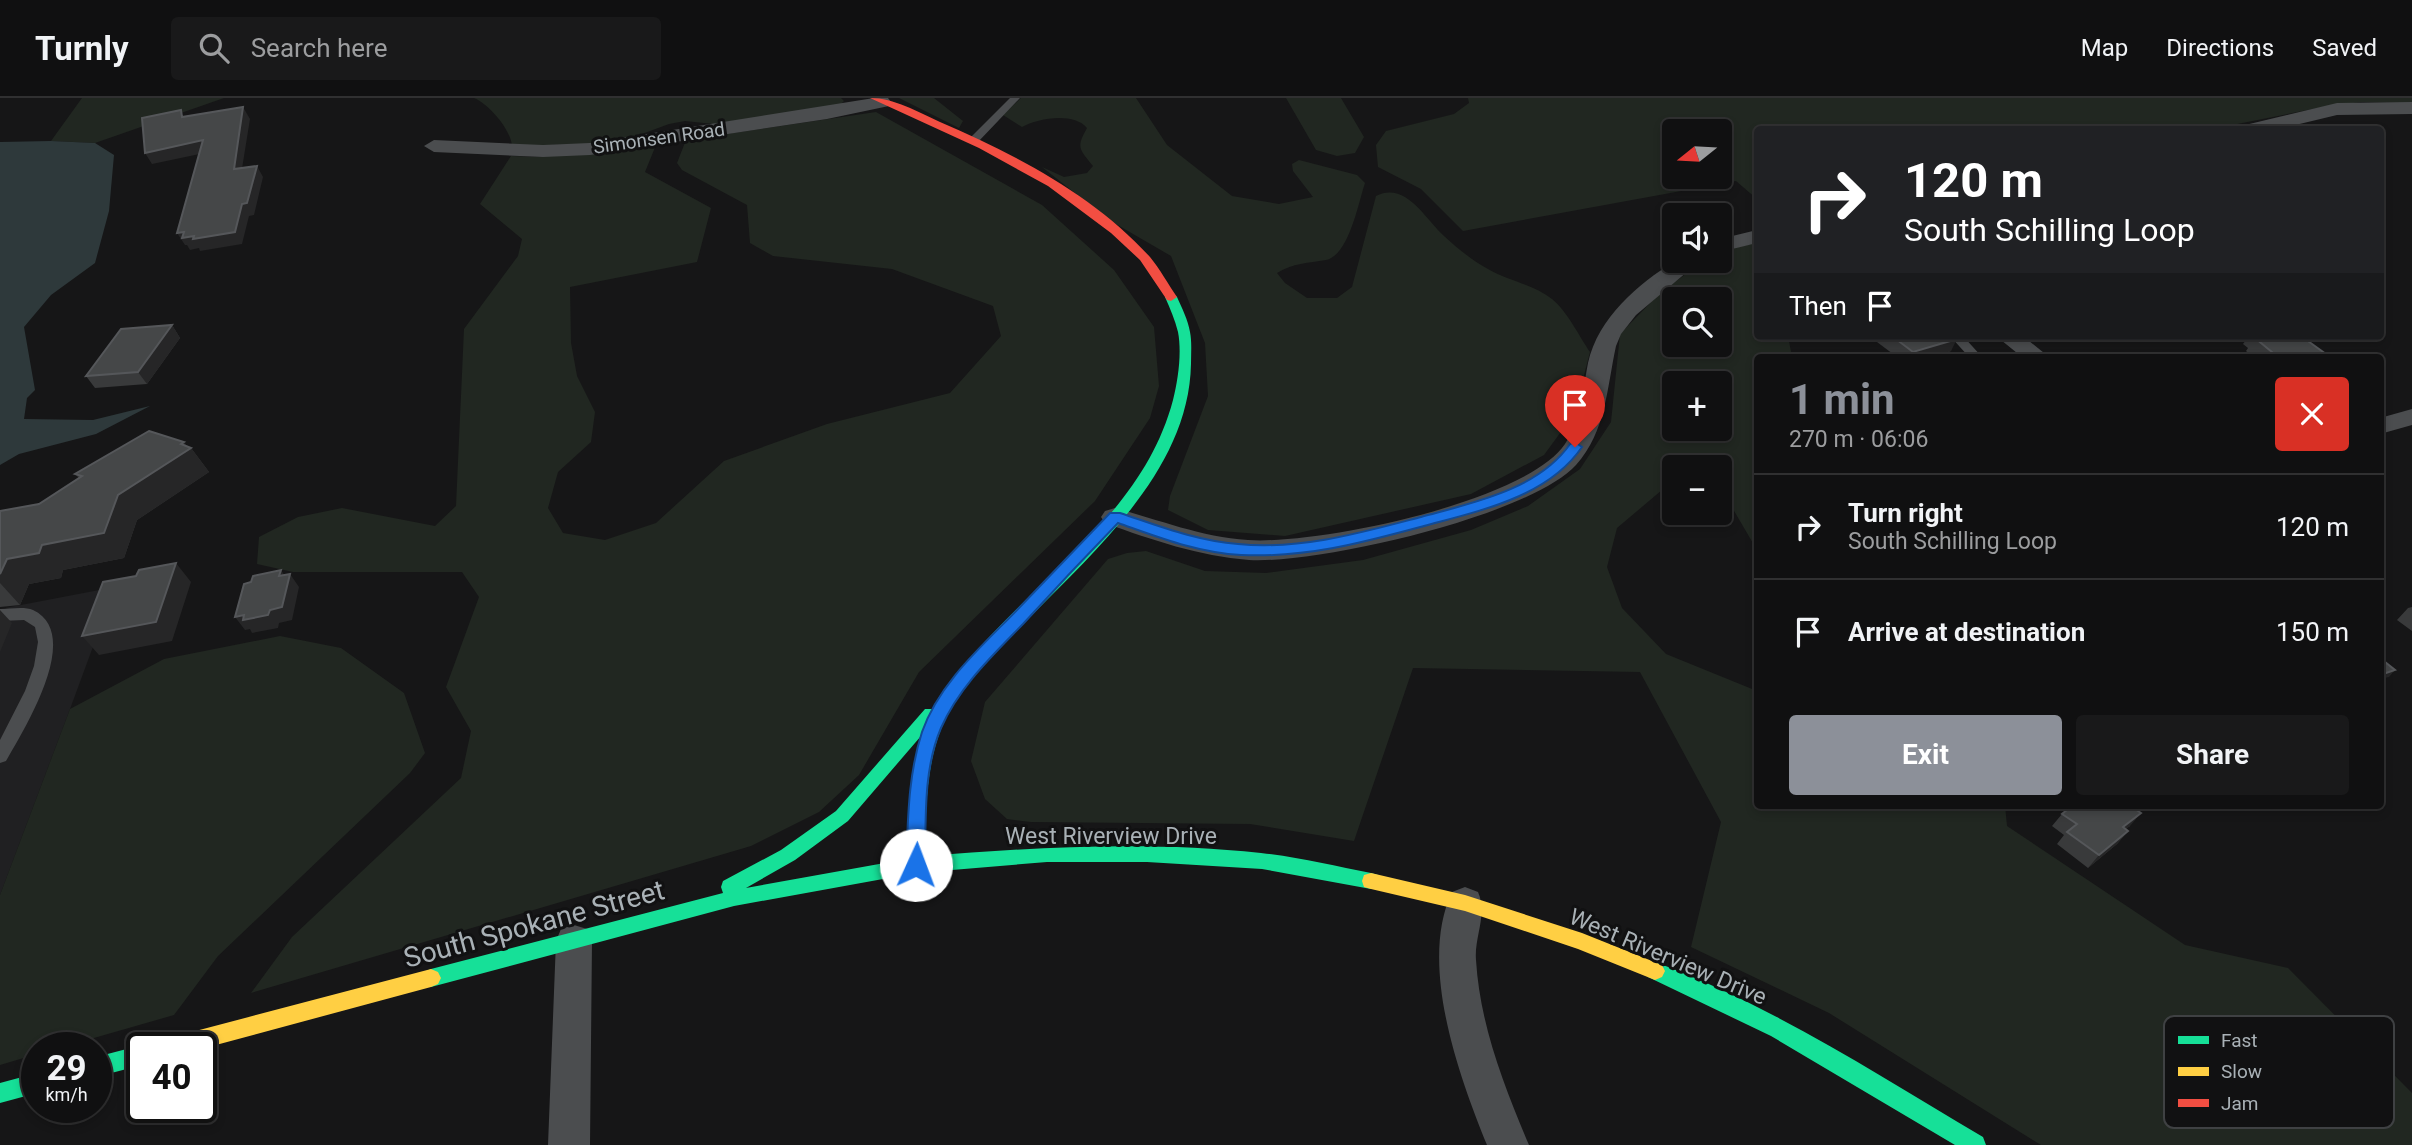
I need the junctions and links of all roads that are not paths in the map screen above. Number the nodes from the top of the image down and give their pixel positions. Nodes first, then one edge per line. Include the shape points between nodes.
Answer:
1 (1015, 98) edge
2 (879, 100) edge
3 (2412, 108) edge
4 (2265, 126) edge
5 (974, 140) junction
6 (433, 146) dead end
7 (1754, 237) edge
8 (1732, 243) edge
9 (1671, 273) edge
10 (1960, 340) edge
11 (2014, 340) edge
12 (1973, 354) edge
13 (2033, 354) edge
14 (2412, 417) edge
15 (2384, 425) edge
16 (1115, 517) junction
17 (0, 615) edge
18 (971, 667) junction
19 (0, 755) edge
20 (916, 865) junction
21 (1465, 903) junction
22 (691, 909) junction
23 (574, 941) junction
24 (217, 1035) edge
25 (21, 1087) edge
26 (0, 1093) edge
27 (569, 1145) edge
28 (1508, 1145) edge
29 (1975, 1145) edge

1 - 5 lane
2 - 5 street
2 - 6 street, Simonsen Road via 827,113 590,149
3 - 4 street via 2337,109
5 - 16 street via 1020,163 1093,214 1145,259 1171,297 1185,336 1182,399 1144,482
7 - 8 street
9 - 16 street via 1613,327 1604,346 1594,409 1585,433 1566,461 1528,486 1486,504 1341,543 1291,550 1238,550 1187,541
10 - 12 lane
11 - 13 street
14 - 15 street
16 - 18 street
17 - 19 lane via 32,615 46,629 48,645 34,687
18 - 20 street via 932,730 918,795
18 - 22 street via 842,816 788,855
20 - 21 street, West Riverview Drive via 1060,854 1262,861 1365,878
20 - 22 street, South Spokane Street
21 - 28 street via 1457,958 1466,1023
21 - 29 street, West Riverview Drive via 1582,942 1694,987 1815,1048
22 - 23 street, South Spokane Street
23 - 24 street, South Spokane Street
23 - 27 street
25 - 26 street

